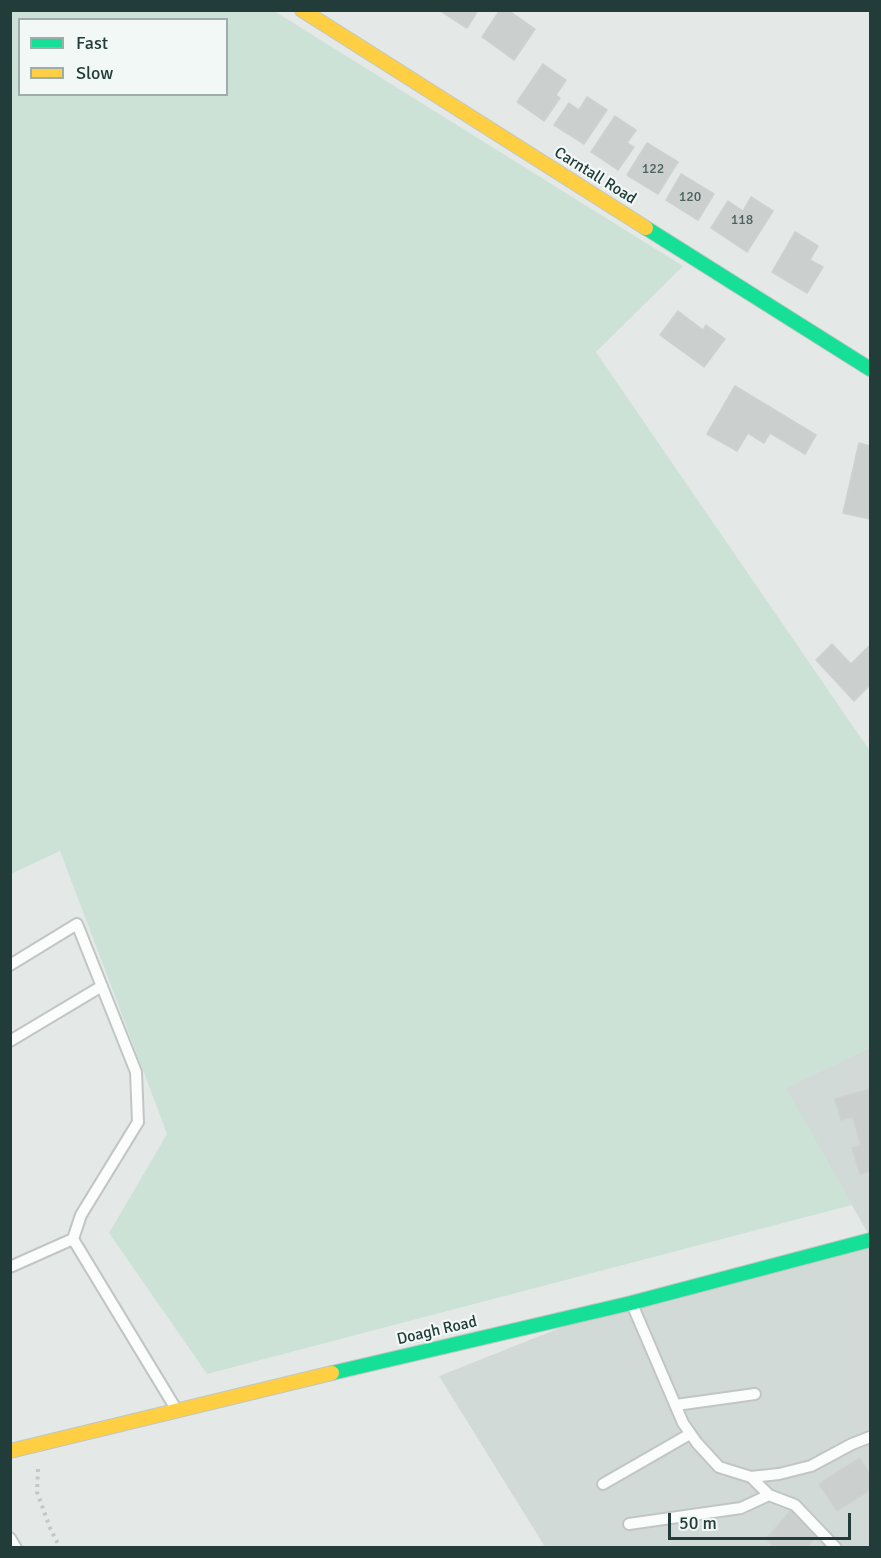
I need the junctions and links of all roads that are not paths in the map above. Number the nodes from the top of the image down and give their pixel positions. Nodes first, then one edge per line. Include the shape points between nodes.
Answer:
1 (302, 10) edge
2 (870, 369) edge
3 (10, 965) edge
4 (102, 986) junction
5 (10, 1041) edge
6 (73, 1239) junction
7 (870, 1240) edge
8 (10, 1267) edge
9 (632, 1303) junction
10 (755, 1394) dead end
11 (676, 1405) junction
12 (177, 1410) junction
13 (690, 1434) junction
14 (870, 1437) edge
15 (10, 1451) edge
16 (751, 1477) junction
17 (603, 1484) dead end
18 (768, 1496) junction
19 (629, 1524) dead end
20 (10, 1538) edge
21 (16, 1548) edge
22 (836, 1548) edge

1 - 2 main road, Carntall Road
3 - 4 lane via 77,924
4 - 5 lane
4 - 6 lane via 136,1072 138,1122 81,1215
6 - 8 lane
6 - 12 lane
7 - 9 main road, Doagh Road
9 - 11 lane
9 - 12 main road, Doagh Road
10 - 11 lane
11 - 13 lane
12 - 15 main road, Doagh Road
13 - 16 lane via 719,1467
13 - 17 lane
14 - 16 lane via 811,1466
16 - 18 lane
18 - 19 lane via 741,1508
18 - 22 lane via 795,1505
20 - 21 lane

